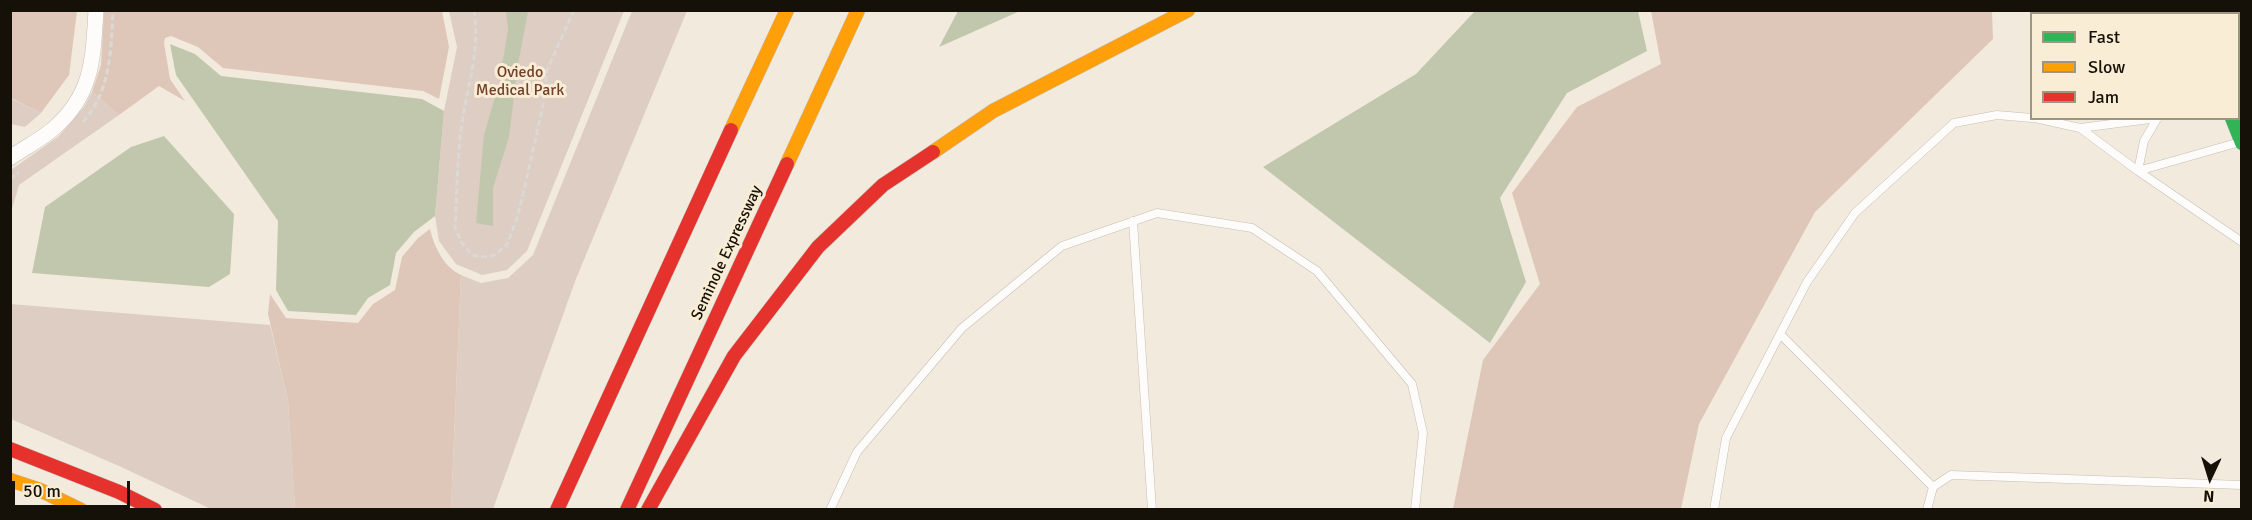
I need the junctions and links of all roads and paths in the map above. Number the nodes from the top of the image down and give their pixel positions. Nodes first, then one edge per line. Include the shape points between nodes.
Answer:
1 (96, 10) edge
2 (474, 10) edge
3 (574, 10) edge
4 (787, 10) edge
5 (858, 10) edge
6 (1188, 10) edge
7 (2030, 118) edge
8 (2042, 120) edge
9 (2149, 120) edge
10 (2157, 120) edge
11 (2233, 120) edge
12 (2080, 128) junction
13 (2241, 142) edge
14 (10, 158) edge
15 (2138, 171) junction
16 (690, 186) dead end
17 (1133, 221) junction
18 (2241, 242) edge
19 (1780, 334) junction
20 (635, 336) junction
21 (10, 449) edge
22 (10, 480) edge
23 (2241, 485) edge
24 (1933, 487) junction
25 (630, 503) edge
26 (81, 510) edge
27 (155, 510) edge
28 (557, 510) edge
29 (648, 510) edge
30 (830, 510) edge
31 (1152, 510) edge
32 (1415, 510) edge
33 (1714, 510) edge
34 (1927, 510) edge

1 - 14 street via 93,64 78,101 53,129
2 - 3 path via 476,49 461,131 455,228 472,255 480,257 493,256 507,245 525,186 547,70
4 - 20 main road
5 - 25 main road, Seminole Expressway
6 - 29 main road via 993,111 883,185 818,247 734,356
7 - 19 lane via 1997,115 1954,123 1854,213 1807,282
8 - 12 lane
9 - 12 lane
10 - 15 lane via 2144,141
11 - 13 main road
12 - 15 lane
13 - 15 lane
15 - 18 lane
16 - 20 main road
17 - 30 lane via 1062,246 962,328 856,452
17 - 31 lane
17 - 32 lane via 1157,213 1252,228 1317,271 1412,384 1423,433
19 - 24 lane
19 - 33 lane via 1726,438
20 - 28 main road
21 - 27 main road
22 - 26 main road
23 - 24 lane via 1951,475
24 - 34 lane

